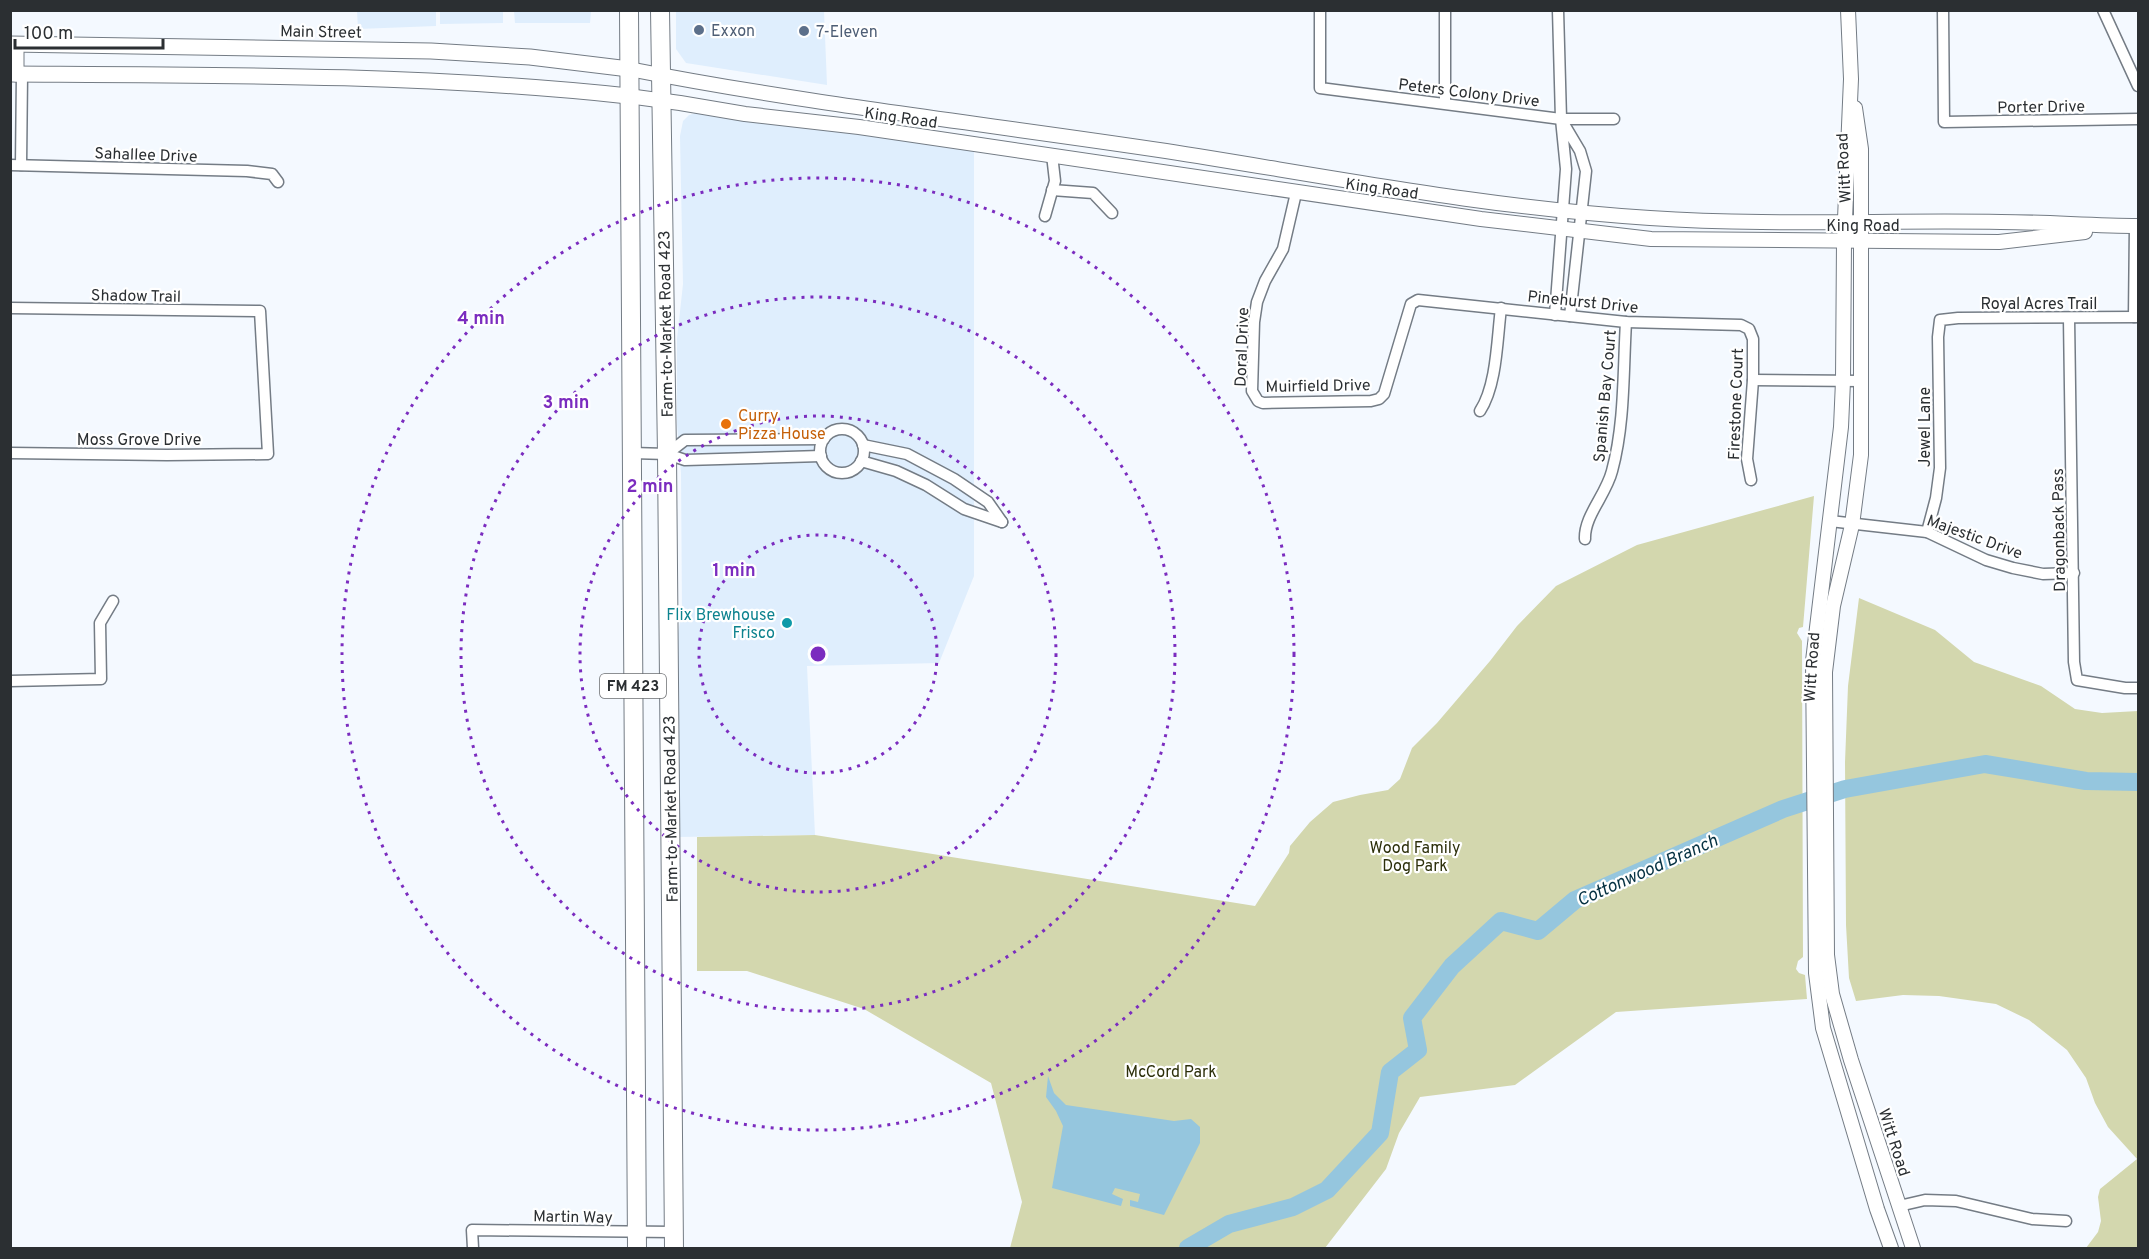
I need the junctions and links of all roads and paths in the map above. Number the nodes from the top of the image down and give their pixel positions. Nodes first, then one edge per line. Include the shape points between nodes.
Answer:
1 (629, 10) edge
2 (660, 10) edge
3 (1320, 10) edge
4 (1445, 10) edge
5 (1558, 10) edge
6 (1848, 10) edge
7 (1943, 10) edge
8 (2103, 10) edge
9 (13, 45) edge
10 (629, 69) junction
11 (16, 74) edge
12 (660, 75) junction
13 (1851, 79) junction
14 (2139, 86) edge
15 (628, 96) junction
16 (660, 100) junction
17 (813, 101) junction
18 (1445, 103) junction
19 (1561, 119) junction
20 (1614, 119) dead end
21 (2139, 119) edge
22 (812, 122) junction
23 (1055, 135) junction
24 (1052, 155) junction
25 (16, 165) edge
26 (1299, 173) junction
27 (278, 182) dead end
28 (1052, 190) junction
29 (1296, 193) junction
30 (1563, 210) junction
31 (1582, 212) junction
32 (1112, 213) dead end
33 (1045, 216) dead end
34 (1845, 222) junction
35 (1862, 223) junction
36 (2137, 226) edge
37 (1561, 229) junction
38 (1580, 231) junction
39 (1844, 242) junction
40 (1862, 242) junction
41 (10, 308) edge
42 (1501, 308) junction
43 (1555, 315) junction
44 (1570, 316) junction
45 (2137, 316) edge
46 (2070, 318) junction
47 (1940, 320) joint
48 (1626, 322) junction
49 (1749, 329) joint
50 (1753, 380) junction
51 (1843, 381) junction
52 (1862, 381) junction
53 (1379, 399) joint
54 (1258, 400) joint
55 (1480, 411) dead end
56 (824, 439) junction
57 (863, 445) junction
58 (10, 453) edge
59 (632, 453) junction
60 (268, 454) joint
61 (668, 454) junction
62 (821, 456) junction
63 (861, 461) junction
64 (1751, 480) dead end
65 (1830, 521) junction
66 (1852, 525) junction
67 (1927, 532) junction
68 (1586, 539) dead end
69 (2074, 573) junction
70 (113, 601) dead end
71 (1820, 648) junction
72 (10, 681) edge
73 (2139, 688) edge
74 (1820, 875) junction
75 (1899, 1206) junction
76 (1878, 1213) junction
77 (2066, 1221) dead end
78 (637, 1240) edge
79 (674, 1240) edge
80 (473, 1248) edge
81 (1891, 1248) edge
82 (1913, 1248) edge

1 - 10 main road, Farm-to-Market Road 423 / FM 423
2 - 12 main road, Farm-to-Market Road 423 / FM 423
3 - 18 street, Peters Colony Drive via 1320,88
4 - 18 street
5 - 19 street
6 - 13 street, Witt Road
7 - 21 street, Porter Drive via 1944,122
8 - 14 street
9 - 10 main road, Main Street via 442,51
9 - 11 main road
10 - 12 street, King Road
10 - 15 main road, Farm-to-Market Road 423 / FM 423
11 - 15 main road via 263,76 536,87
11 - 25 street
12 - 16 main road, Farm-to-Market Road 423 / FM 423
12 - 17 street, King Road
13 - 34 street, Witt Road
13 - 35 street, Witt Road via 1861,149
15 - 16 street, King Road
15 - 59 main road, Farm-to-Market Road 423 / FM 423
16 - 22 street, King Road
16 - 61 main road, Farm-to-Market Road 423 / FM 423
17 - 22 street
17 - 23 street, King Road
18 - 19 street, Peters Colony Drive
19 - 20 street, Peters Colony Drive
19 - 30 street via 1566,169
19 - 31 street via 1580,151 1586,171
22 - 24 street, King Road
23 - 24 street
23 - 26 street, King Road
24 - 28 street
24 - 29 street, King Road
25 - 27 street, Sahallee Drive via 247,171 272,174
26 - 29 street
26 - 30 street, King Road
28 - 32 street via 1093,193
28 - 33 street
29 - 37 street, King Road
29 - 54 street, Doral Drive via 1283,249 1257,302 1252,391
30 - 31 street, King Road
30 - 37 street
31 - 34 street, King Road via 1652,218
31 - 38 street
34 - 35 street, King Road
34 - 39 street, Witt Road
35 - 36 street, King Road
35 - 40 street, Witt Road
36 - 40 street, King Road via 1999,242
36 - 45 street
37 - 38 street, King Road
37 - 43 street
38 - 39 street, King Road via 1651,239
38 - 44 street
39 - 40 street, King Road
39 - 51 street, Witt Road
40 - 52 street, Witt Road
41 - 60 street, Shadow Trail via 261,311
42 - 43 street, Pinehurst Drive
42 - 53 street, Pinehurst Drive via 1415,301
42 - 55 street via 1491,386
43 - 44 street, Pinehurst Drive
44 - 48 street, Pinehurst Drive
45 - 46 street, Royal Acres Trail
46 - 47 street, Royal Acres Trail
46 - 69 street, Dragonback Pass
47 - 67 street, Jewel Lane via 1940,468
48 - 49 street, Pinehurst Drive via 1733,324
48 - 68 street, Spanish Bay Court via 1618,442 1612,473 1585,529
49 - 50 street, Firestone Court
50 - 51 street
50 - 64 street, Firestone Court via 1747,459
51 - 52 street
51 - 65 street, Witt Road
52 - 66 street, Witt Road via 1861,455
53 - 54 street, Muirfield Drive via 1263,403
56 - 57 street via 835,430 848,430
56 - 61 street via 685,440
56 - 62 street
57 - 63 street
57 - 63 street via 907,454 954,479 988,502 1002,522 964,509 896,471
58 - 60 street, Moss Grove Drive
59 - 61 street
59 - 78 main road, Farm-to-Market Road 423 / FM 423
61 - 62 street via 685,460
61 - 79 main road, Farm-to-Market Road 423 / FM 423
62 - 63 street via 835,471 850,471
65 - 66 street, Majestic Drive
65 - 71 street, Witt Road
66 - 67 street, Majestic Drive
66 - 71 street, Witt Road
67 - 69 street, Majestic Drive via 1986,560 2013,568 2043,574
69 - 73 street, Dragonback Pass via 2077,680
70 - 72 street via 100,623 101,680
71 - 74 street, Witt Road via 1825,684
74 - 75 street, Witt Road via 1832,994
74 - 76 street, Witt Road via 1816,973 1823,1028
75 - 76 street
75 - 77 street via 1925,1200 1956,1201 2032,1219
75 - 82 street, Witt Road
76 - 81 street, Witt Road
78 - 79 street, Martin Way
78 - 80 street, Martin Way via 472,1230

